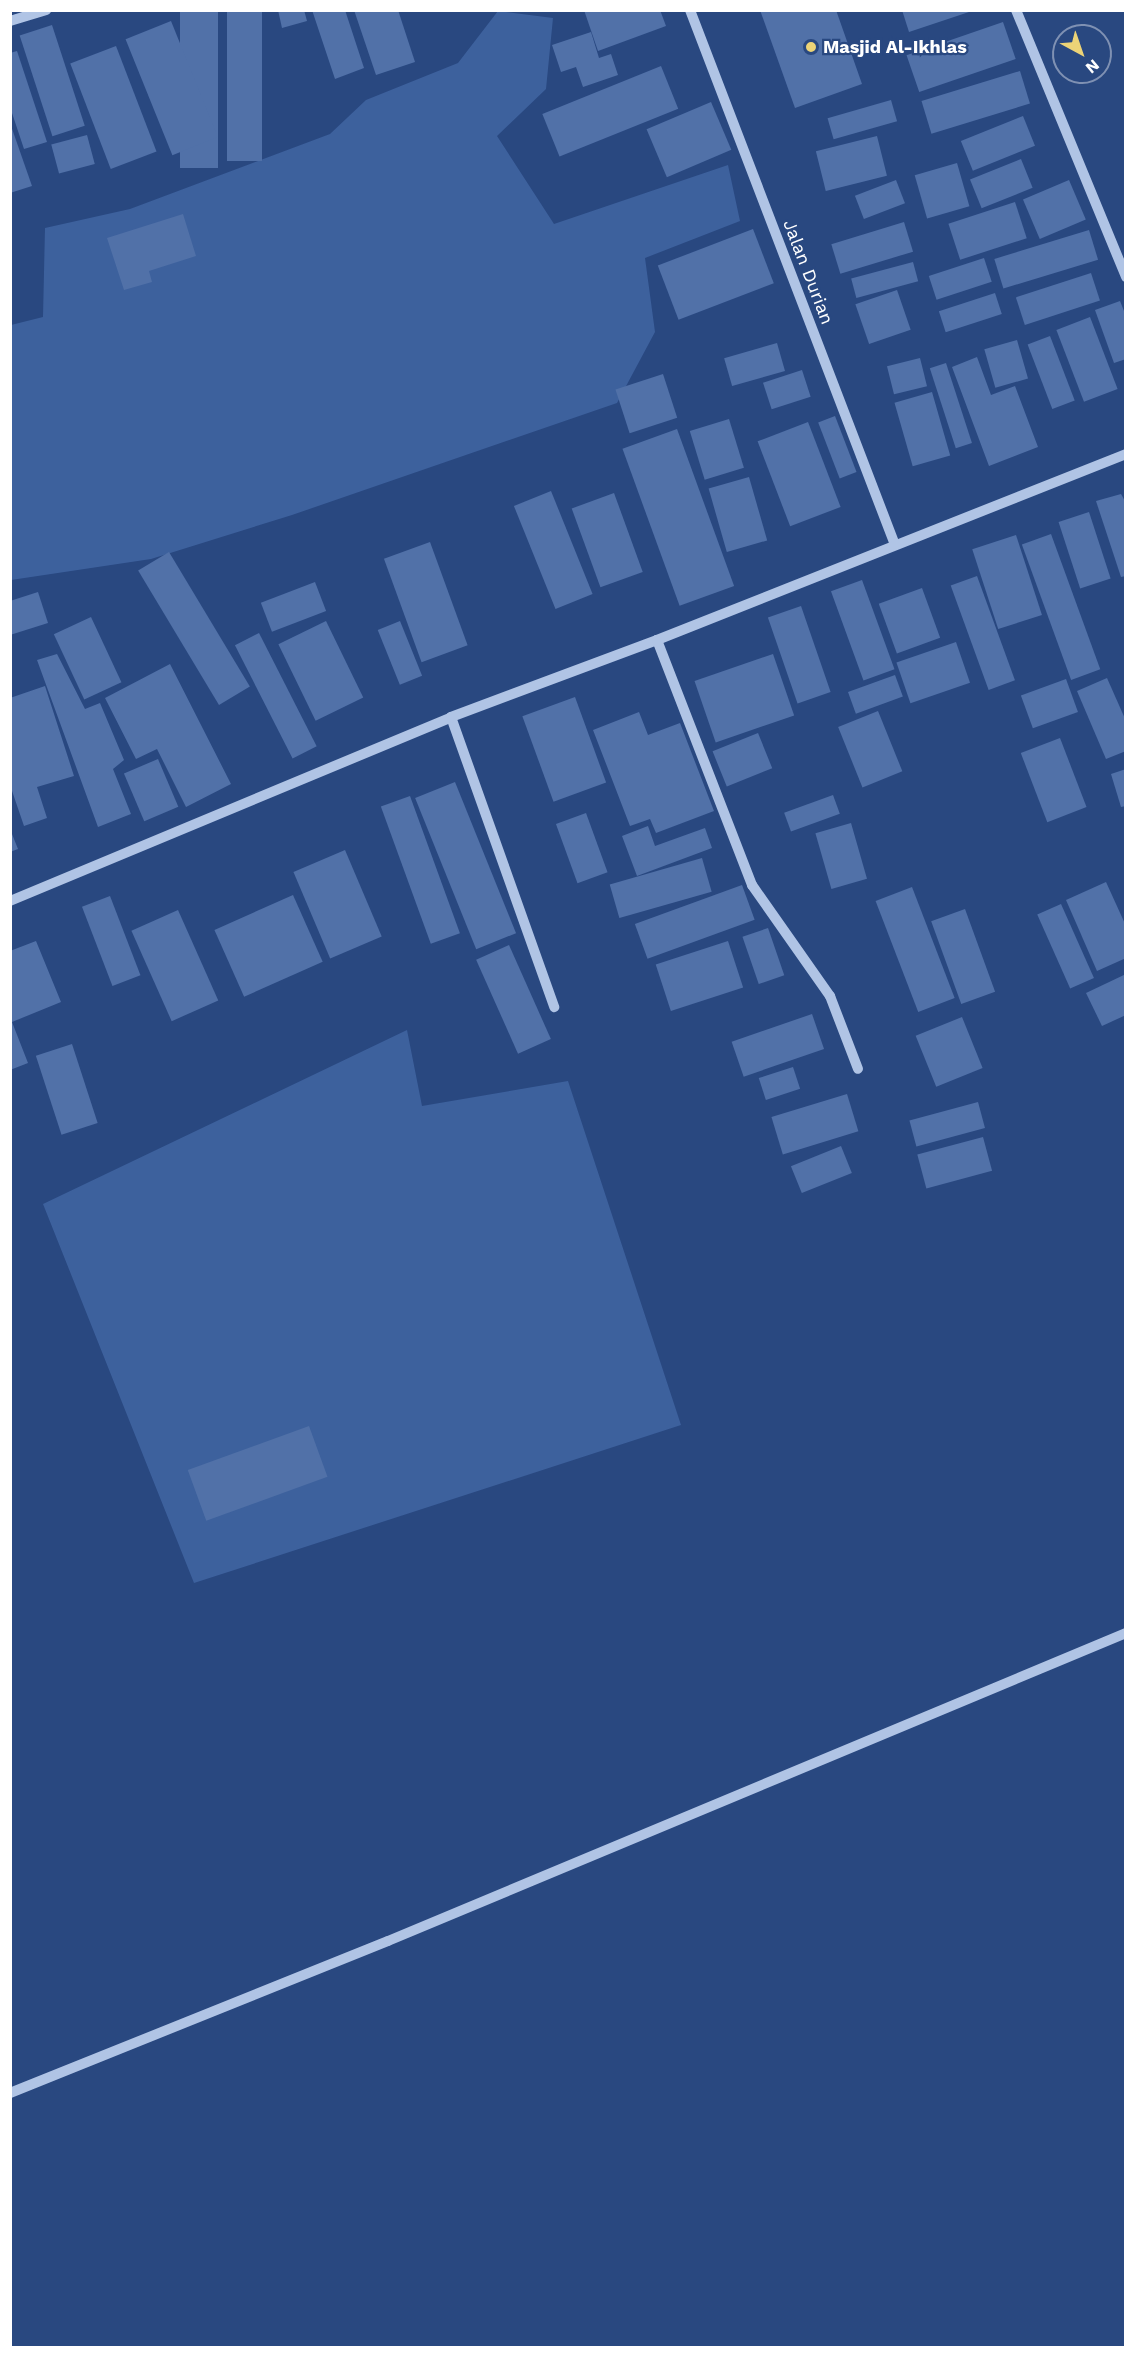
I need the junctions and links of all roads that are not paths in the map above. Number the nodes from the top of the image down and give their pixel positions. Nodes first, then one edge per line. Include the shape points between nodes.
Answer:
1 (46, 10) edge
2 (690, 10) edge
3 (1016, 10) edge
4 (10, 21) edge
5 (1125, 278) edge
6 (1125, 454) edge
7 (895, 545) junction
8 (657, 640) junction
9 (451, 717) junction
10 (10, 902) edge
11 (554, 1007) dead end
12 (858, 1069) dead end
13 (1125, 1633) edge
14 (10, 2093) edge

1 - 4 street
2 - 7 street, Jalan Durian
3 - 5 street
6 - 7 street
7 - 8 street
8 - 9 street
8 - 12 street via 752,885 830,996
9 - 10 street
9 - 11 street
13 - 14 street via 388,1941

